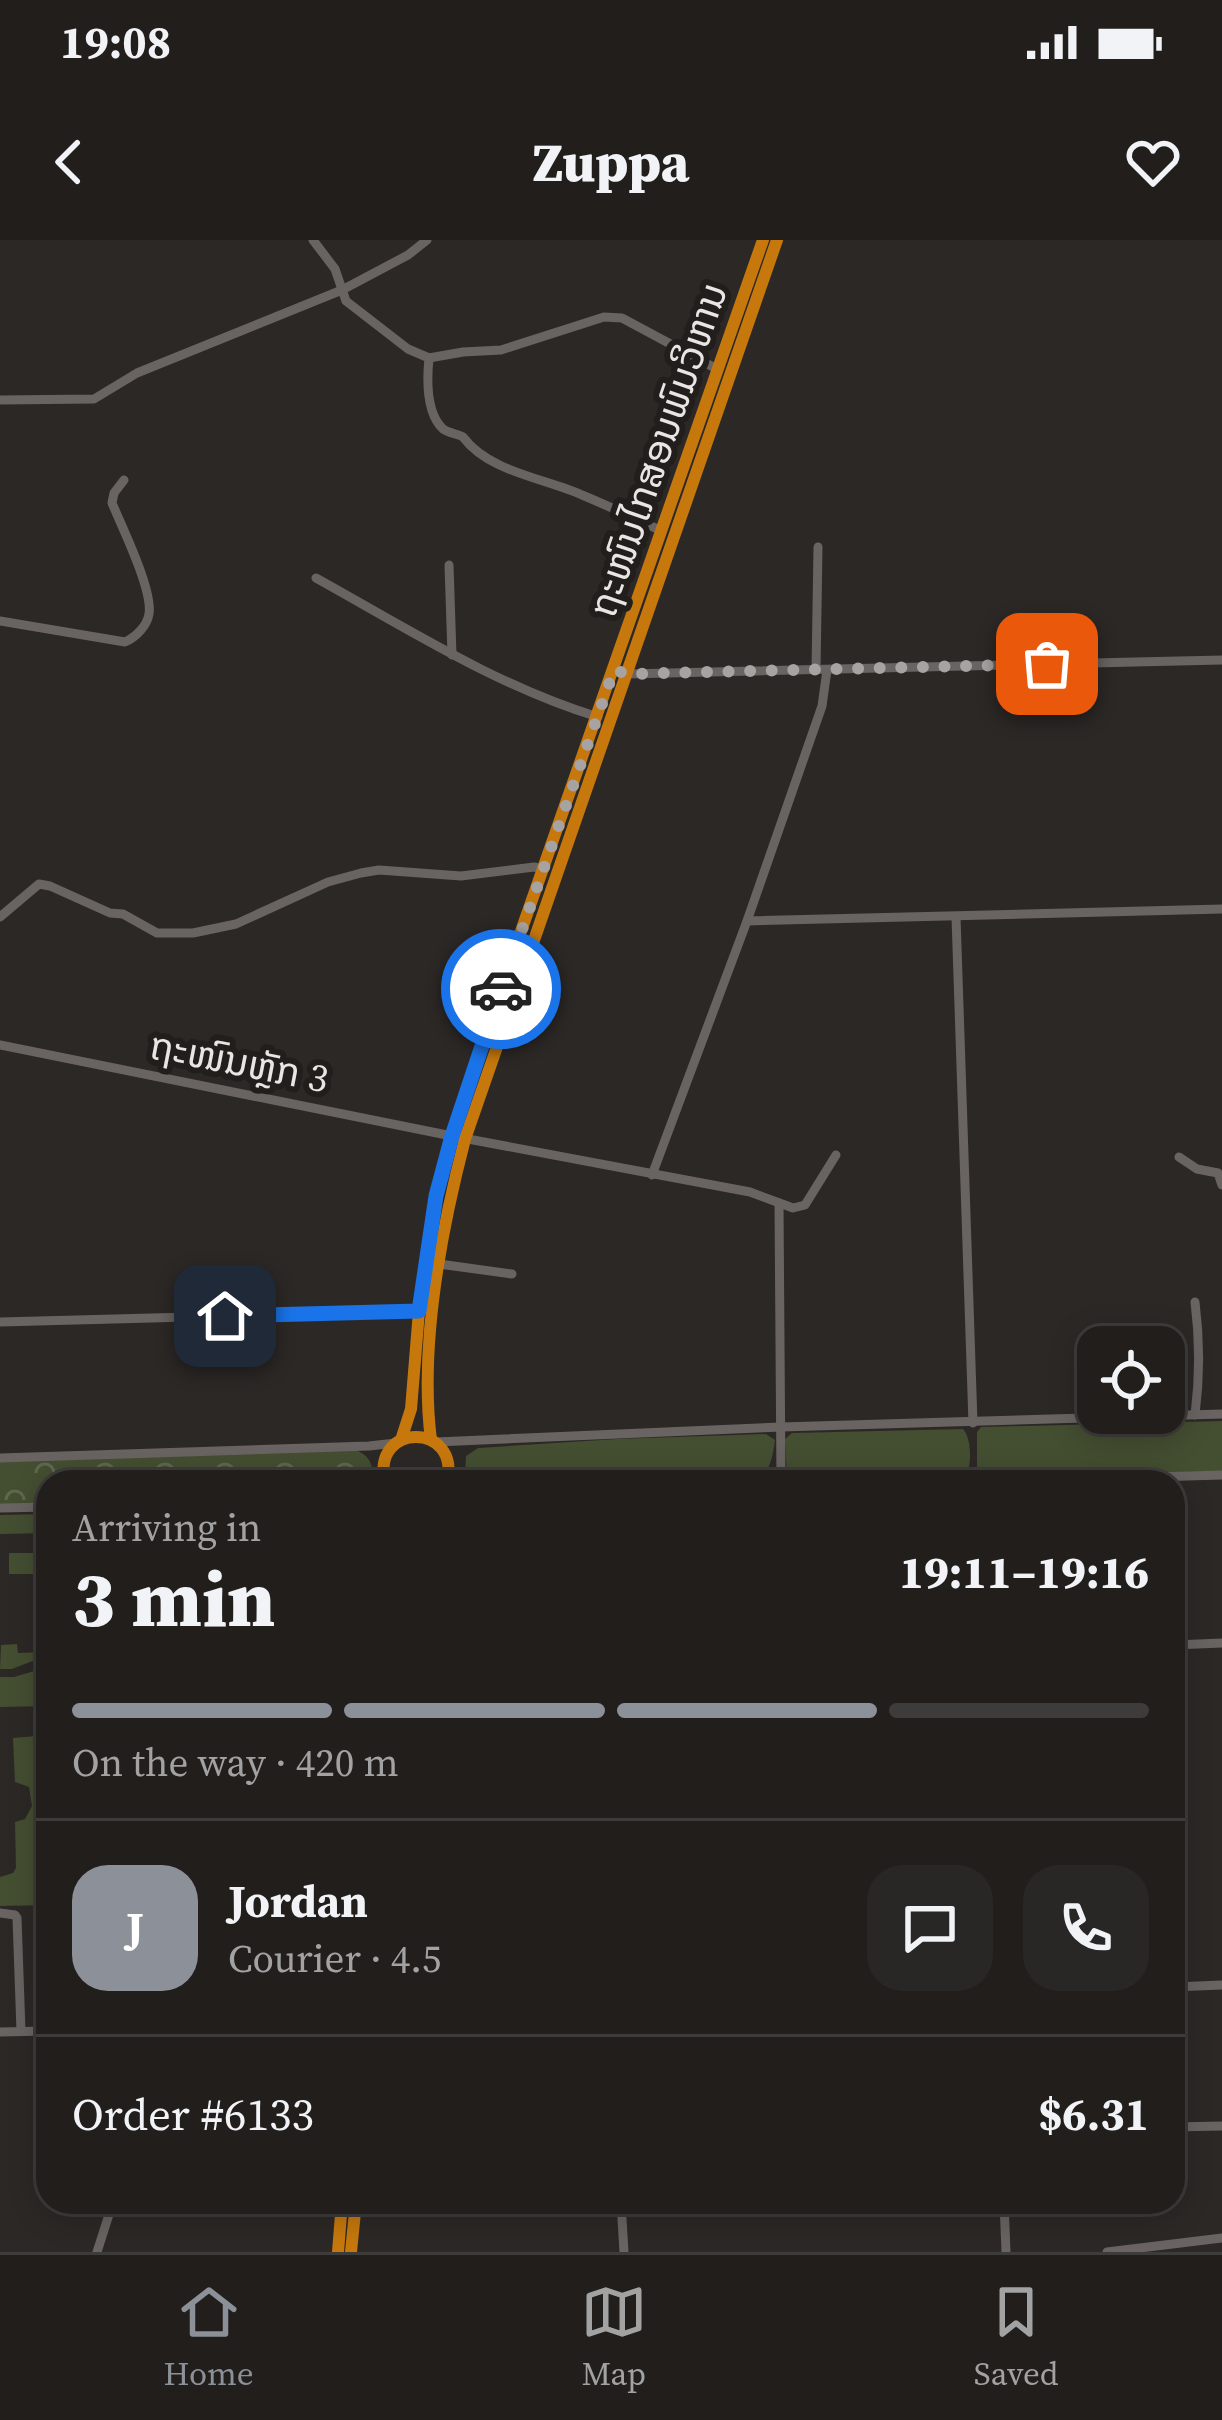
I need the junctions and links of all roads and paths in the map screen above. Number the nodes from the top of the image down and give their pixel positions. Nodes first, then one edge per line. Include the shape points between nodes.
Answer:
1 (314, 240) edge
2 (428, 240) edge
3 (763, 240) edge
4 (777, 240) edge
5 (342, 290) junction
6 (429, 358) junction
7 (717, 369) junction
8 (0, 400) edge
9 (124, 480) dead end
10 (662, 531) junction
11 (818, 547) dead end
12 (449, 565) dead end
13 (316, 578) dead end
14 (0, 622) edge
15 (452, 655) junction
16 (1222, 660) edge
17 (822, 670) junction
18 (621, 672) junction
19 (598, 717) junction
20 (545, 869) junction
21 (1222, 909) edge
22 (0, 917) edge
23 (956, 917) junction
24 (747, 921) junction
25 (519, 963) junction
26 (0, 1045) edge
27 (459, 1137) junction
28 (836, 1155) dead end
29 (1179, 1157) dead end
30 (652, 1175) junction
31 (1222, 1185) edge
32 (779, 1203) junction
33 (439, 1264) junction
34 (512, 1274) dead end
35 (1195, 1302) dead end
36 (419, 1311) junction
37 (0, 1322) edge
38 (1195, 1414) junction
39 (1222, 1414) edge
40 (973, 1423) junction
41 (781, 1427) junction
42 (433, 1441) junction
43 (398, 1442) junction
44 (0, 1458) edge
45 (383, 1470) edge
46 (449, 1470) edge
47 (782, 1470) edge
48 (1222, 1474) edge
49 (1185, 1477) edge
50 (36, 1507) edge
51 (0, 1508) edge
52 (1222, 1643) edge
53 (1185, 1645) edge
54 (0, 1913) edge
55 (1222, 1985) edge
56 (1185, 1987) edge
57 (21, 2031) junction
58 (36, 2031) edge
59 (0, 2032) edge
60 (1222, 2126) edge
61 (1185, 2127) edge
62 (109, 2214) edge
63 (341, 2214) edge
64 (355, 2214) edge
65 (622, 2214) edge
66 (1004, 2214) edge
67 (1222, 2238) edge
68 (97, 2252) edge
69 (338, 2252) edge
70 (351, 2252) edge
71 (624, 2252) edge
72 (1006, 2252) edge
73 (1107, 2252) edge

1 - 5 street
2 - 5 street
3 - 7 highway, ຖະໜົນໄກສອນພົມວິຫານ
4 - 18 highway, ຖະໜົນໄກສອນພົມວິຫານ
5 - 6 street via 377,327
5 - 8 street via 136,373 94,398
6 - 7 street via 501,350 604,317 622,318
6 - 10 street via 427,393 447,432 491,461
7 - 10 highway, ຖະໜົນໄກສອນພົມວິຫານ
9 - 14 street via 112,503 149,610 135,638
10 - 18 highway, ຖະໜົນໄກສອນພົມວິຫານ
11 - 17 street
12 - 15 street
13 - 15 street
15 - 19 street
16 - 17 street
17 - 18 street
17 - 24 street via 822,706
18 - 19 highway, ຖະໜົນໄກສອນພົມວິຫານ
18 - 25 highway, ຖະໜົນໄກສອນພົມວິຫານ
19 - 20 highway, ຖະໜົນໄກສອນພົມວິຫານ
20 - 22 street via 461,876 379,870 328,882 236,924 193,932 157,933 39,884
20 - 25 highway, ຖະໜົນໄກສອນພົມວິຫານ
21 - 23 street
23 - 24 street
23 - 40 street
24 - 30 street
25 - 27 highway, ຖະໜົນໄກສອນພົມວິຫານ
26 - 27 street, ຖະໜົນຫຼັກ 3
27 - 30 street, ຖະໜົນຫຼັກ 3
27 - 33 highway, ຖະໜົນໄກສອນພົມວິຫານ
27 - 36 highway, ຖະໜົນໄກສອນພົມວິຫານ via 436,1196
28 - 32 street via 805,1205
29 - 31 street via 1218,1173
30 - 32 street, ຖະໜົນຫຼັກ 3
32 - 41 street
33 - 34 street
33 - 42 highway, ຖະໜົນໄກສອນພົມວິຫານ via 428,1390
35 - 38 street
36 - 37 street
36 - 43 highway, ຖະໜົນໄກສອນພົມວິຫານ via 411,1408
38 - 39 street
38 - 40 street
40 - 41 street
41 - 42 street
41 - 47 street
42 - 43 highway
42 - 46 highway, ຖະໜົນໄກສອນພົມວິຫານ
43 - 44 street
43 - 45 highway, ຖະໜົນໄກສອນພົມວິຫານ
48 - 49 street
50 - 51 street
52 - 53 street
54 - 57 street via 17,1918
55 - 56 street
57 - 58 street
57 - 59 street
60 - 61 street
62 - 68 street
63 - 69 highway
64 - 70 highway
65 - 71 street
66 - 72 street
67 - 73 street

